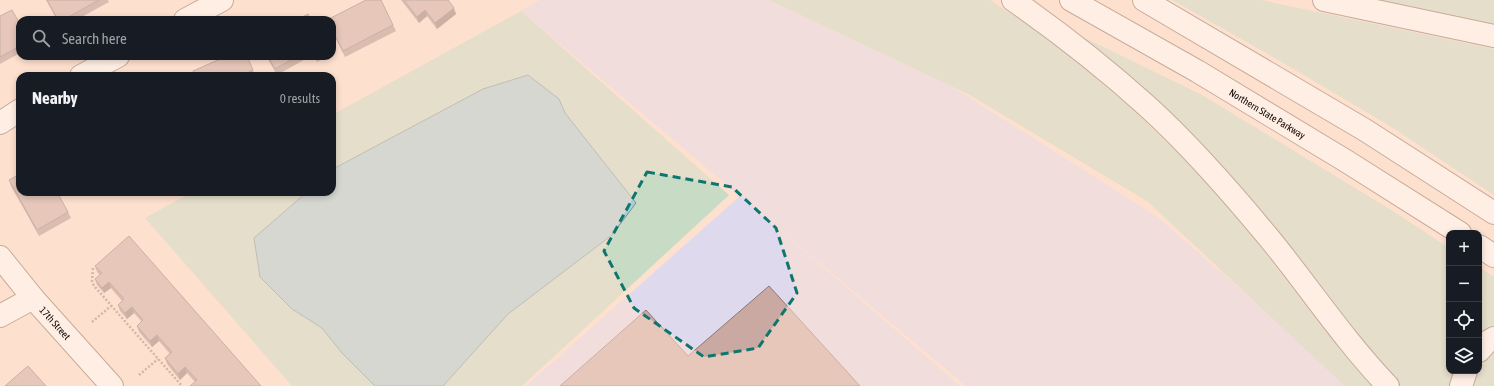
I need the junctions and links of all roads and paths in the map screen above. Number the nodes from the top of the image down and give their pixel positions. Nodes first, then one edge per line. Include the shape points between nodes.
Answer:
1 (222, 0) edge
2 (1013, 0) edge
3 (1071, 0) edge
4 (1144, 0) edge
5 (1324, 0) edge
6 (192, 16) edge
7 (1494, 36) edge
8 (111, 60) edge
9 (88, 72) edge
10 (16, 113) edge
11 (0, 123) edge
12 (1494, 212) edge
13 (1455, 230) edge
14 (1482, 248) edge
15 (1494, 256) edge
16 (0, 257) edge
17 (93, 268) dead end
18 (33, 298) junction
19 (111, 306) junction
20 (0, 316) edge
21 (92, 322) dead end
22 (1494, 338) edge
23 (1482, 348) edge
24 (158, 359) junction
25 (1465, 374) edge
26 (139, 375) dead end
27 (112, 386) edge
28 (182, 386) edge
29 (1388, 386) edge
30 (1461, 386) edge

1 - 6 main road
2 - 29 main road via 1094,60 1175,133 1270,239 1359,354
3 - 13 main road, Northern State Parkway via 1197,71
4 - 12 main road via 1365,130
5 - 7 main road
8 - 9 main road
10 - 11 main road
14 - 15 main road
16 - 18 main road, 17th Street
17 - 19 path via 94,286
18 - 20 main road
18 - 27 main road, 17th Street
19 - 21 path
19 - 24 path
22 - 23 main road
24 - 26 path
24 - 28 path
25 - 30 main road

